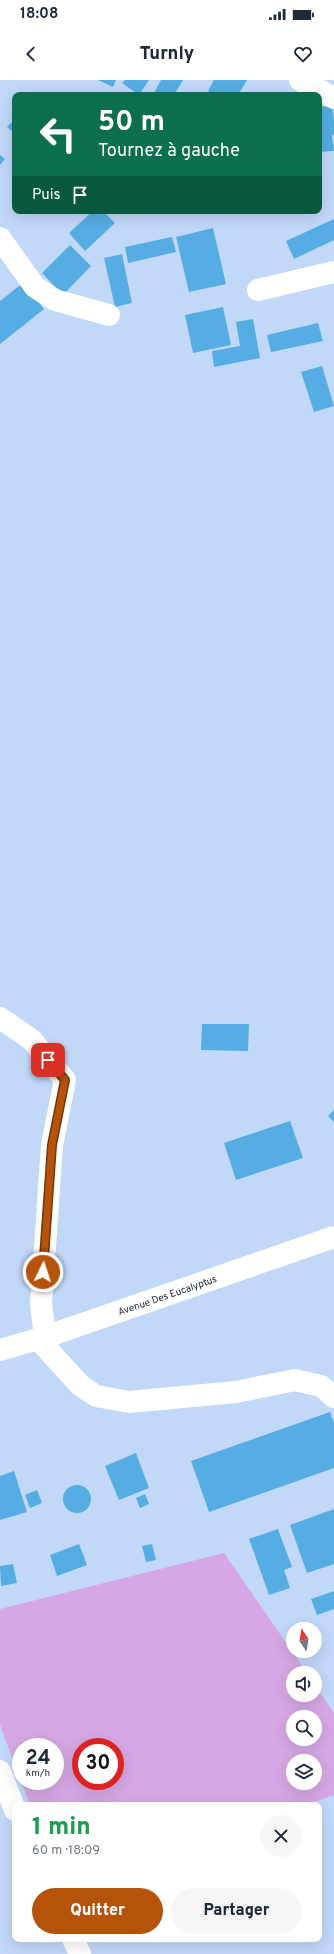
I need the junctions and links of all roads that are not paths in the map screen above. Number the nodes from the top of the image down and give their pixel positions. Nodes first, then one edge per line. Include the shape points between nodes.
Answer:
1 (300, 80) edge
2 (334, 98) edge
3 (0, 238) edge
4 (334, 272) edge
5 (258, 290) dead end
6 (109, 315) dead end
7 (0, 1018) edge
8 (334, 1237) edge
9 (41, 1338) junction
10 (0, 1350) edge
11 (334, 1397) edge
12 (0, 1771) edge
13 (12, 1802) edge
14 (74, 1942) edge
15 (80, 1954) edge

1 - 2 street
3 - 6 street via 35,287 55,300
4 - 5 street
7 - 9 street via 32,1040 65,1080 52,1145
8 - 9 street, Avenue Des Eucalyptus
9 - 10 street, Avenue Des Eucalyptus
9 - 11 street via 80,1385 96,1396 129,1402 236,1392 295,1380 321,1386
12 - 13 street
14 - 15 street

